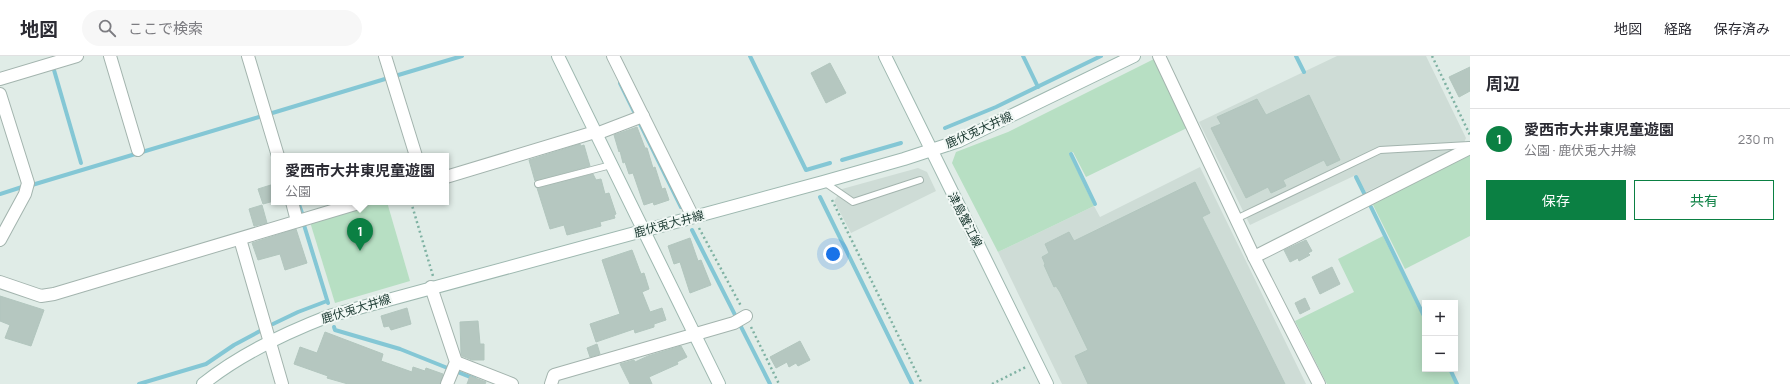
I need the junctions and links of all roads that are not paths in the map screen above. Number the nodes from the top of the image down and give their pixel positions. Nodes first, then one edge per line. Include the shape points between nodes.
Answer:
1 (77, 56) edge
2 (110, 56) edge
3 (248, 56) edge
4 (385, 56) edge
5 (558, 56) edge
6 (613, 56) edge
7 (884, 56) edge
8 (1134, 56) edge
9 (1158, 56) edge
10 (0, 80) edge
11 (0, 94) edge
12 (639, 118) junction
13 (596, 133) junction
14 (1470, 146) edge
15 (138, 150) dead end
16 (931, 151) junction
17 (277, 153) edge
18 (415, 153) edge
19 (611, 165) junction
20 (449, 176) edge
21 (920, 180) dead end
22 (823, 182) junction
23 (538, 184) dead end
24 (293, 205) edge
25 (352, 205) edge
26 (693, 217) junction
27 (1236, 219) junction
28 (298, 221) junction
29 (644, 230) junction
30 (240, 239) junction
31 (0, 240) edge
32 (1254, 257) junction
33 (0, 282) edge
34 (431, 287) junction
35 (746, 316) road end
36 (695, 334) junction
37 (271, 342) junction
38 (452, 372) edge
39 (203, 384) edge
40 (282, 384) edge
41 (512, 384) edge
42 (551, 384) edge
43 (719, 384) edge
44 (1047, 384) edge
45 (1319, 384) edge

1 - 10 street
2 - 15 street
3 - 17 street
4 - 18 street
5 - 13 street
6 - 12 street
7 - 16 street, 津島蟹江線
8 - 16 street, 鹿伏兎大井線 via 958,141
9 - 27 street
11 - 31 street via 28,183 25,194
12 - 13 street
12 - 26 street
13 - 19 street
13 - 20 street
14 - 27 lane via 1380,150
14 - 32 street
16 - 22 street, 鹿伏兎大井線
16 - 44 street, 津島蟹江線
19 - 23 lane
19 - 29 street
21 - 22 lane via 853,202
22 - 26 street, 鹿伏兎大井線
24 - 28 street
25 - 28 street
26 - 29 street, 鹿伏兎大井線
27 - 32 street
28 - 30 street
29 - 34 street, 鹿伏兎大井線
29 - 36 street
30 - 33 street via 54,294 41,296
30 - 37 street
32 - 45 street
34 - 37 street, 鹿伏兎大井線 via 329,316
34 - 38 street
35 - 36 street via 734,323
36 - 42 street via 554,374
36 - 43 street
37 - 39 street, 鹿伏兎大井線 via 220,370
37 - 40 street
38 - 41 street

